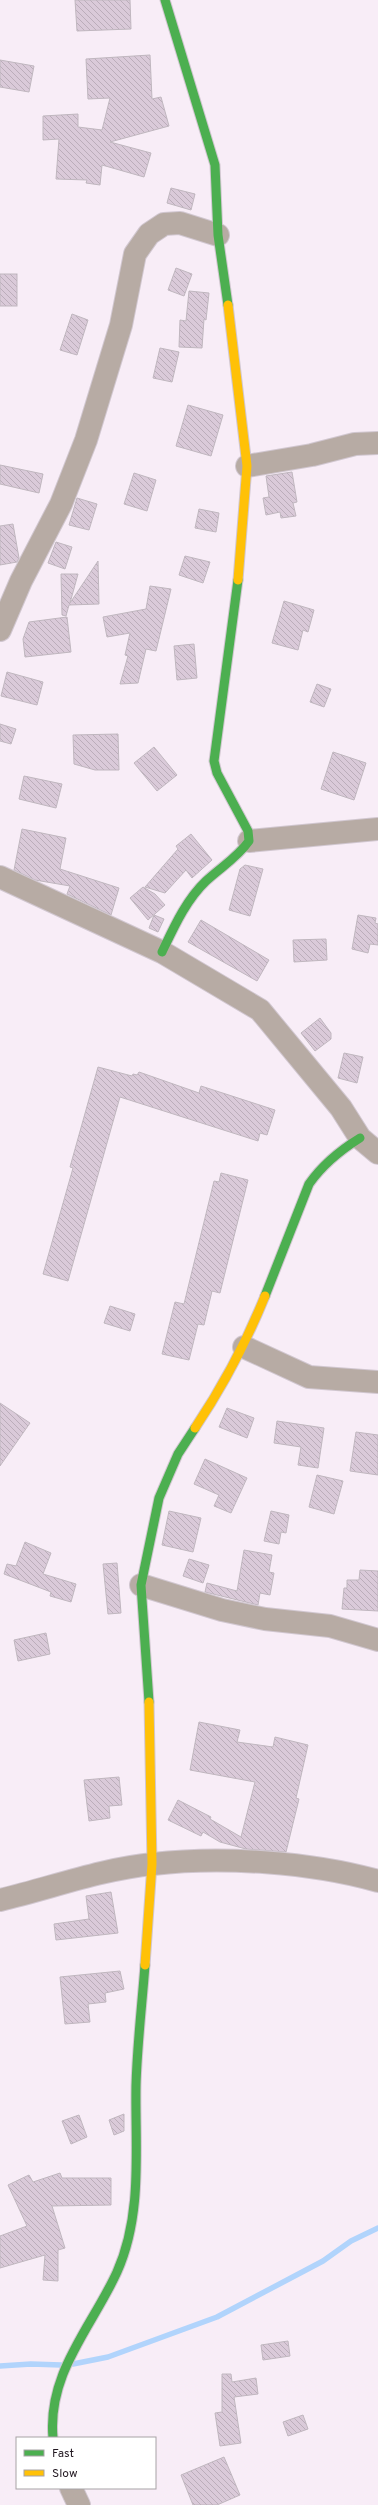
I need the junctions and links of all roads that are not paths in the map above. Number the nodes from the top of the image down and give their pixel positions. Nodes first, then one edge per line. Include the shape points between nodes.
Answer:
1 (164, 0) edge
2 (218, 235) junction
3 (378, 443) edge
4 (247, 466) junction
5 (0, 630) edge
6 (378, 829) edge
7 (249, 841) junction
8 (0, 877) edge
9 (162, 952) junction
10 (360, 1138) junction
11 (378, 1153) edge
12 (244, 1347) junction
13 (378, 1382) edge
14 (142, 1585) junction
15 (378, 1640) edge
16 (152, 1864) junction
17 (378, 1881) edge
18 (0, 1900) edge
19 (53, 2437) edge
20 (71, 2489) edge
21 (79, 2505) edge

1 - 2 street via 215,165
2 - 4 street via 234,344
2 - 5 street via 180,223 164,224 149,234 135,254 121,324 86,440 61,504 21,581
3 - 4 street via 355,444 312,455
4 - 7 street via 236,608 214,760 217,773 248,831
6 - 7 street
7 - 9 street via 238,855 205,882 185,908
8 - 9 street
9 - 10 street via 260,1010 341,1108
10 - 11 street
10 - 12 street via 339,1150 308,1184 284,1251
12 - 13 street via 309,1377
12 - 14 street via 216,1397 178,1454 159,1498
14 - 15 street via 222,1610 265,1619 330,1626
14 - 16 street via 150,1724
16 - 17 street via 219,1859 356,1874
16 - 18 street via 94,1874
16 - 19 street via 136,2085 136,2186 129,2241 117,2272 66,2365 55,2392
20 - 21 street

